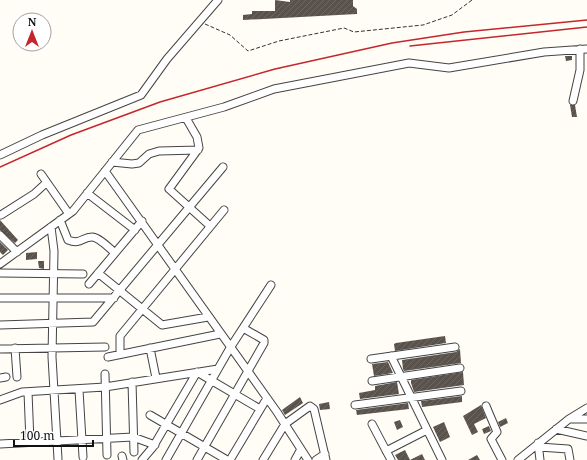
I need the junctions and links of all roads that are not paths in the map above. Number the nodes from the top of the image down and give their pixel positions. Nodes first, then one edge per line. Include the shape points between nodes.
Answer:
1 (218, 0) edge
2 (583, 49) edge
3 (573, 102) dead end
4 (186, 118) junction
5 (198, 150) junction
6 (0, 155) edge
7 (112, 162) junction
8 (223, 167) dead end
9 (105, 171) junction
10 (41, 174) dead end
11 (46, 182) junction
12 (87, 193) junction
13 (189, 208) junction
14 (224, 210) dead end
15 (69, 214) junction
16 (1, 215) dead end
17 (60, 220) junction
18 (142, 221) junction
19 (210, 226) junction
20 (51, 227) junction
21 (135, 230) junction
22 (0, 235) edge
23 (158, 246) junction
24 (17, 252) junction
25 (115, 253) junction
26 (0, 264) edge
27 (175, 269) junction
28 (54, 273) junction
29 (98, 273) junction
30 (0, 274) edge
31 (83, 274) dead end
32 (89, 284) dead end
33 (271, 285) dead end
34 (120, 290) junction
35 (0, 298) edge
36 (53, 298) junction
37 (114, 298) junction
38 (142, 308) junction
39 (208, 318) junction
40 (0, 324) edge
41 (53, 324) junction
42 (243, 328) junction
43 (220, 334) junction
44 (105, 347) dead end
45 (455, 347) dead end
46 (15, 348) junction
47 (53, 348) junction
48 (150, 348) junction
49 (230, 348) junction
50 (0, 349) edge
51 (120, 354) junction
52 (392, 356) junction
53 (108, 357) dead end
54 (371, 359) dead end
55 (460, 368) dead end
56 (218, 369) junction
57 (197, 372) junction
58 (247, 372) junction
59 (105, 374) dead end
60 (402, 376) junction
61 (17, 377) dead end
62 (156, 378) junction
63 (211, 381) junction
64 (372, 381) dead end
65 (132, 382) junction
66 (105, 387) junction
67 (79, 390) junction
68 (54, 391) junction
69 (461, 391) dead end
70 (28, 392) junction
71 (234, 394) junction
72 (411, 397) junction
73 (267, 398) junction
74 (0, 400) edge
75 (354, 405) dead end
76 (486, 406) dead end
77 (587, 408) edge
78 (260, 410) junction
79 (150, 415) dead end
80 (569, 419) junction
81 (587, 419) edge
82 (285, 424) junction
83 (372, 424) dead end
84 (167, 425) junction
85 (556, 429) junction
86 (427, 430) junction
87 (181, 433) junction
88 (587, 436) edge
89 (134, 437) junction
90 (107, 438) junction
91 (82, 439) junction
92 (57, 440) junction
93 (30, 442) junction
94 (0, 444) edge
95 (155, 445) junction
96 (539, 445) junction
97 (204, 447) junction
98 (301, 449) junction
99 (386, 451) junction
100 (134, 452) dead end
101 (107, 455) dead end
102 (83, 457) dead end
103 (325, 457) edge
104 (58, 459) dead end
105 (142, 460) edge
106 (166, 460) edge
107 (197, 460) edge
108 (227, 460) edge
109 (230, 460) edge
110 (263, 460) edge
111 (295, 460) edge
112 (308, 460) edge
113 (316, 460) edge
114 (391, 460) edge
115 (442, 460) edge
116 (502, 460) edge
117 (518, 460) edge
118 (540, 460) edge
119 (570, 460) edge

1 - 6 street via 166,59 141,95
2 - 3 street
2 - 4 street via 544,52 449,68 409,63 274,89
4 - 5 street via 197,137
4 - 7 street via 138,130
5 - 7 street via 160,151 149,154 139,163 132,164
5 - 13 street via 170,187 170,191
7 - 9 street
8 - 13 street
9 - 12 street
9 - 18 street
10 - 11 street
11 - 15 street
11 - 16 street via 34,194
12 - 15 street
12 - 21 street
13 - 19 street
13 - 23 street
14 - 19 street
15 - 17 street
17 - 20 street
17 - 25 street via 68,240 78,242 96,237
18 - 21 street
18 - 23 street
19 - 27 street
20 - 24 street
20 - 28 street via 54,240
21 - 25 street
22 - 24 street
23 - 27 street
23 - 34 street
24 - 26 street
25 - 29 street
27 - 38 street
27 - 39 street
28 - 30 street
28 - 31 street
28 - 36 street
29 - 32 street
29 - 34 street
33 - 42 street
34 - 37 street
34 - 38 street
35 - 36 street
36 - 37 street
36 - 41 street
37 - 41 street via 89,324
38 - 39 street via 164,326
38 - 51 street via 120,336
39 - 43 street
40 - 41 street
41 - 47 street
42 - 49 street
42 - 58 street via 264,341
43 - 48 street
43 - 49 street
44 - 47 street
45 - 52 street
46 - 47 street
46 - 50 street
46 - 61 street
47 - 68 street
48 - 51 street
48 - 62 street
49 - 56 street
49 - 58 street
51 - 53 street
52 - 54 street
52 - 60 street
55 - 60 street
56 - 57 street
56 - 63 street
57 - 62 street
57 - 63 street
57 - 84 street
58 - 71 street
58 - 73 street
59 - 66 street
60 - 64 street
60 - 72 street
62 - 65 street
63 - 71 street
63 - 87 street
65 - 66 street
65 - 89 street
66 - 67 street
66 - 90 street
67 - 68 street
67 - 91 street
68 - 70 street
68 - 92 street
69 - 72 street
70 - 74 street
70 - 93 street
71 - 78 street
71 - 97 street
72 - 75 street
72 - 86 street
73 - 78 street
73 - 82 street
76 - 116 street via 497,432 491,439
77 - 80 street
78 - 109 street
79 - 84 street
80 - 81 street
80 - 85 street
82 - 98 street
82 - 103 street via 308,407 314,407
82 - 110 street
83 - 99 street
84 - 87 street
84 - 95 street
85 - 88 street
85 - 96 street
86 - 99 street
86 - 115 street
87 - 97 street
87 - 106 street
89 - 90 street
89 - 95 street
89 - 100 street
90 - 91 street
90 - 101 street
91 - 92 street
91 - 102 street
92 - 93 street
92 - 104 street
93 - 94 street
95 - 105 street
96 - 117 street
96 - 118 street
96 - 119 street via 568,450
97 - 107 street
97 - 108 street
98 - 111 street
98 - 112 street
99 - 114 street
103 - 113 street

